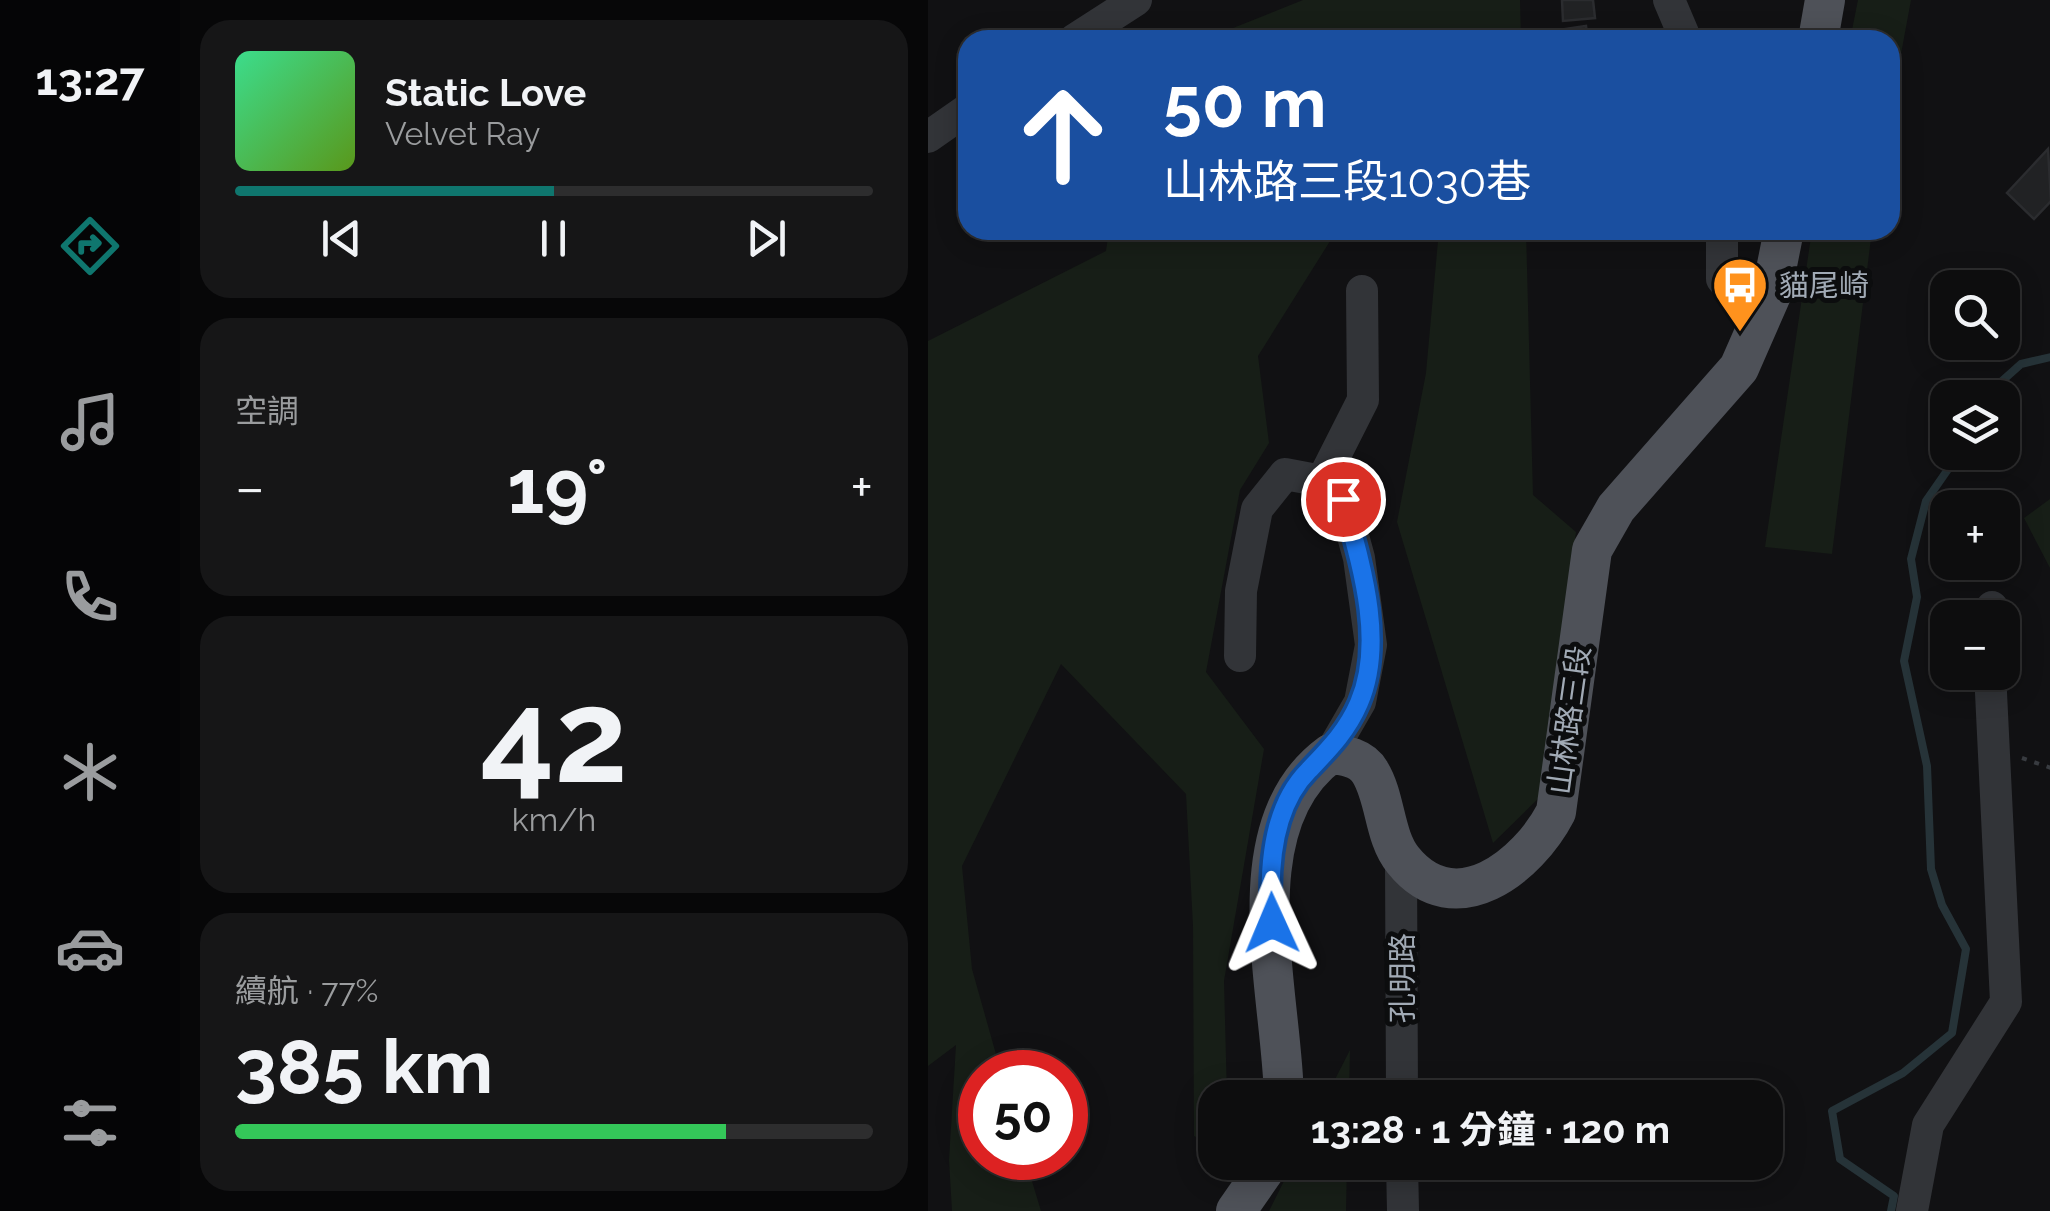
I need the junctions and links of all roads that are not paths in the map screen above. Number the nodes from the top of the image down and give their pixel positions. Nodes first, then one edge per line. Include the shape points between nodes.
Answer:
1 (1136, 0) edge
2 (1669, 0) edge
3 (1825, 0) edge
4 (1090, 30) edge
5 (1682, 30) edge
6 (1820, 30) edge
7 (958, 116) edge
8 (928, 137) edge
9 (1722, 240) edge
10 (1782, 240) edge
11 (1362, 291) dead end
12 (1760, 326) junction
13 (1322, 481) junction
14 (1240, 656) dead end
15 (1991, 690) edge
16 (1330, 754) junction
17 (1401, 858) junction
18 (1283, 1080) edge
19 (1402, 1080) edge
20 (1258, 1180) edge
21 (1402, 1180) edge
22 (1236, 1211) edge
23 (1403, 1211) edge
24 (1912, 1211) edge

1 - 4 street
2 - 5 street
3 - 6 main road
7 - 8 street
9 - 12 street via 1722,280
10 - 12 main road, 山林路三段
11 - 13 street via 1363,400
12 - 17 main road, 山林路三段 via 1738,368 1616,508 1592,550 1556,812 1541,841 1486,884 1452,890 1425,880
13 - 14 street via 1285,474 1257,509 1241,591
13 - 16 street via 1343,499 1371,645 1360,702
15 - 24 street via 2006,1002 1928,1125
16 - 17 main road via 1350,756 1370,770
16 - 18 main road via 1310,769 1284,810 1269,886
17 - 19 street, 孔明路
20 - 22 main road
21 - 23 street

